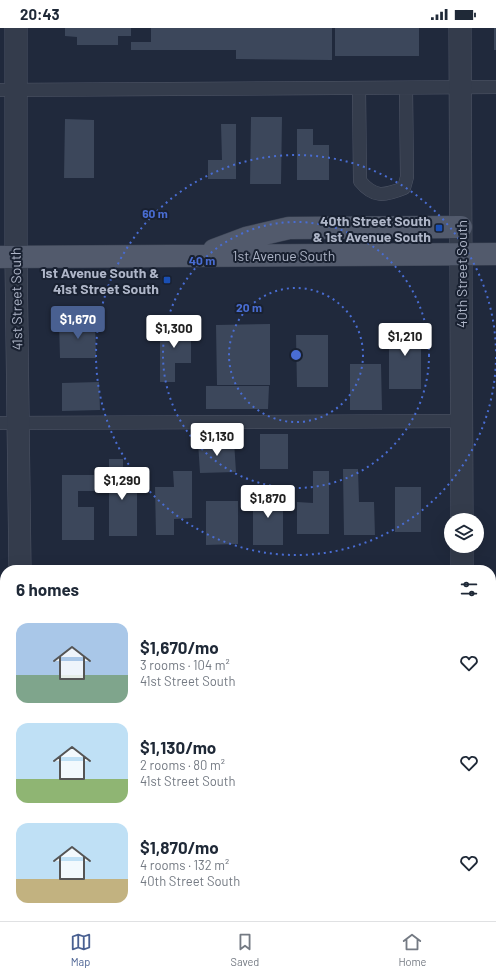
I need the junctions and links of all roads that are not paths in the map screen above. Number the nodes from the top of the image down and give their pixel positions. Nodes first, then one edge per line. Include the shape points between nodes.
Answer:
1 (16, 28) edge
2 (460, 28) edge
3 (496, 87) edge
4 (359, 88) junction
5 (406, 88) junction
6 (460, 88) junction
7 (8, 90) edge
8 (461, 227) junction
9 (461, 254) junction
10 (496, 254) edge
11 (198, 256) junction
12 (8, 257) edge
13 (461, 421) junction
14 (9, 423) edge
15 (462, 513) edge
16 (462, 553) edge
17 (20, 565) edge
18 (462, 565) edge

1 - 7 street, 41st Street South
2 - 6 street, 40th Street South
3 - 6 lane
4 - 5 lane
4 - 5 lane via 360,181 368,191 377,194 390,194 404,188 407,177
4 - 7 lane
5 - 6 lane
6 - 8 street, 40th Street South
7 - 12 street, 41st Street South
8 - 9 street, 40th Street South
8 - 11 main road via 289,228 246,238
9 - 10 main road, 1st Avenue South
9 - 11 main road, 1st Avenue South
9 - 13 street, 40th Street South
11 - 12 main road, 1st Avenue South
12 - 14 street, 41st Street South
13 - 14 lane
13 - 15 street, 40th Street South
14 - 17 street, 41st Street South
16 - 18 street

